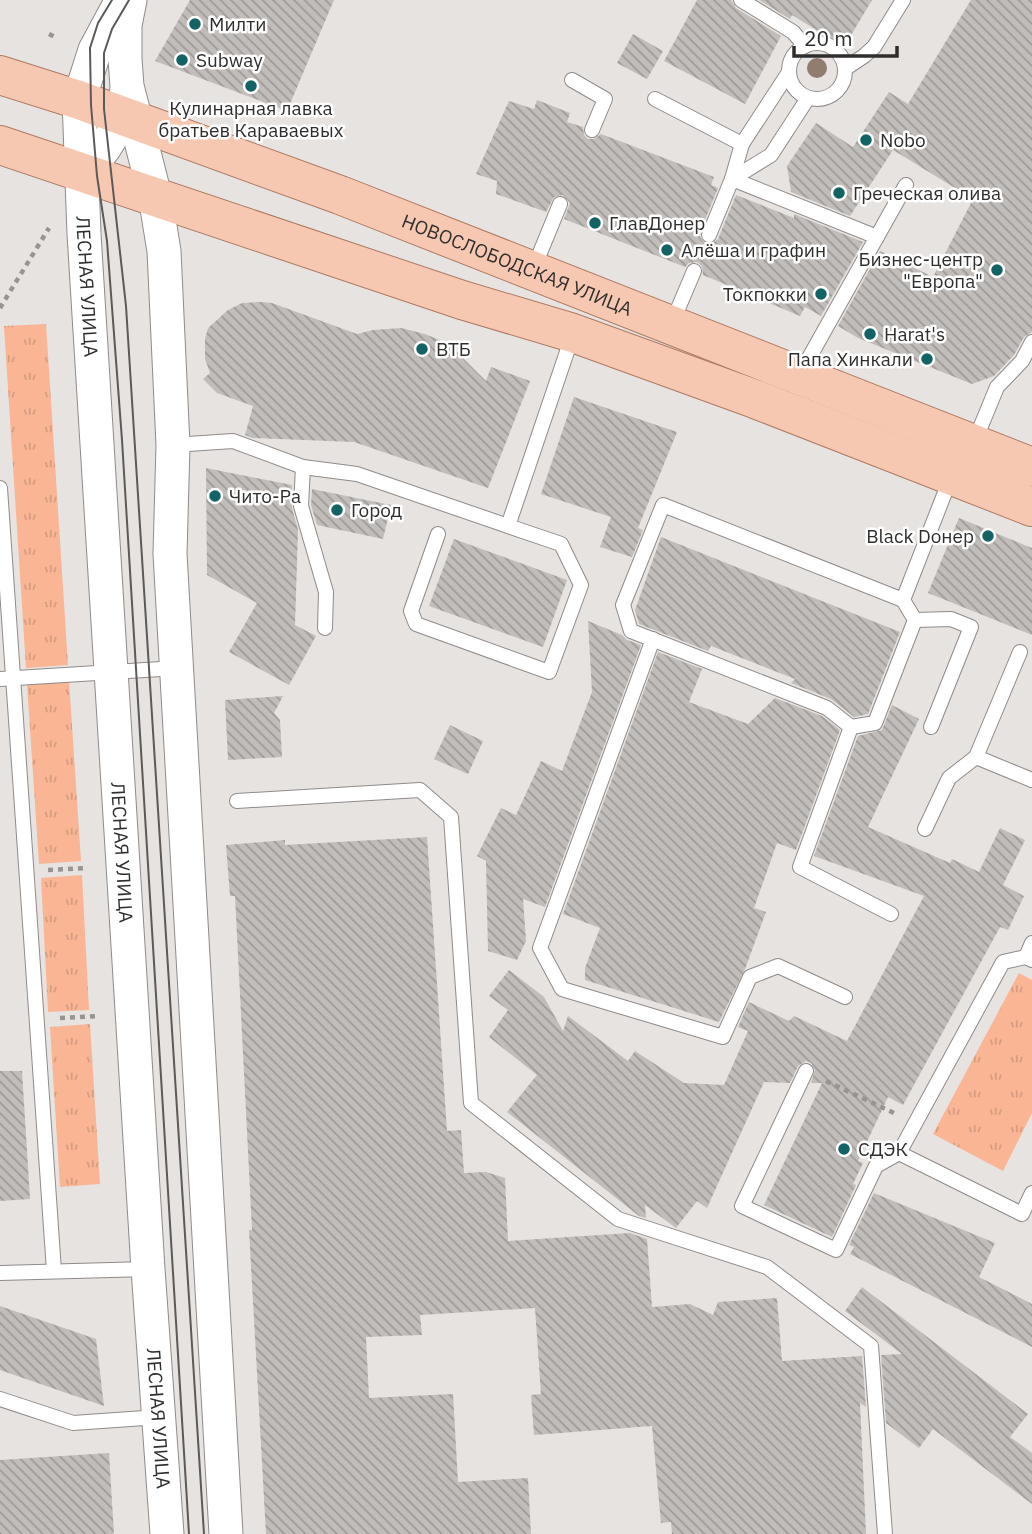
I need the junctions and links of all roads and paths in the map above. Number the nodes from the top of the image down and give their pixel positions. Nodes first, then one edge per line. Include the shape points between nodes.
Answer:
1 (121, 0) edge
2 (130, 0) edge
3 (741, 0) edge
4 (903, 0) edge
5 (49, 34) dead end
6 (55, 37) dead end
7 (804, 46) junction
8 (846, 68) junction
9 (789, 72) junction
10 (0, 75) edge
11 (572, 80) dead end
12 (808, 98) junction
13 (655, 99) dead end
14 (79, 100) junction
15 (129, 108) junction
16 (592, 130) dead end
17 (742, 144) junction
18 (0, 145) edge
19 (82, 171) junction
20 (732, 179) junction
21 (906, 185) dead end
22 (155, 196) junction
23 (560, 204) dead end
24 (48, 228) dead end
25 (709, 235) dead end
26 (877, 237) junction
27 (533, 270) junction
28 (694, 271) dead end
29 (0, 308) edge
30 (672, 325) junction
31 (573, 333) junction
32 (1032, 342) edge
33 (800, 375) junction
34 (974, 444) junction
35 (173, 445) junction
36 (303, 467) junction
37 (1032, 467) edge
38 (952, 475) junction
39 (0, 488) edge
40 (1032, 507) edge
41 (508, 526) junction
42 (438, 534) dead end
43 (903, 600) junction
44 (915, 620) junction
45 (325, 628) dead end
46 (653, 639) junction
47 (1020, 652) dead end
48 (177, 668) junction
49 (111, 672) junction
50 (7, 678) edge
51 (852, 727) junction
52 (931, 727) dead end
53 (976, 757) junction
54 (1032, 780) edge
55 (237, 801) dead end
56 (925, 829) dead end
57 (891, 914) dead end
58 (1032, 943) edge
59 (1029, 958) edge
60 (845, 997) dead end
61 (806, 1072) joint
62 (916, 1123) junction
63 (900, 1153) junction
64 (1032, 1193) edge
65 (148, 1269) junction
66 (54, 1271) junction
67 (0, 1273) edge
68 (0, 1399) edge
69 (160, 1417) junction
70 (167, 1534) edge
71 (226, 1534) edge
72 (885, 1534) edge

1 - 14 street via 95,50
2 - 15 street via 125,24
3 - 7 lane via 793,32
4 - 8 lane via 874,47
5 - 6 path
7 - 8 lane via 826,44 843,58
7 - 9 lane via 790,61
8 - 12 lane via 845,79 831,96
9 - 12 lane via 794,88
9 - 17 lane
10 - 14 main road, НОВОСЛОБОДСКАЯ УЛИЦА
11 - 16 lane via 605,99
12 - 20 lane via 771,155
13 - 17 lane
14 - 15 main road, НОВОСЛОБОДСКАЯ УЛИЦА
14 - 19 street, ЛЕСНАЯ УЛИЦА
15 - 19 street via 103,150
15 - 22 street
15 - 27 main road, НОВОСЛОБОДСКАЯ УЛИЦА
17 - 20 lane
18 - 19 main road
19 - 22 main road
19 - 49 street, ЛЕСНАЯ УЛИЦА
20 - 25 lane
20 - 26 lane
21 - 26 lane
22 - 31 main road
22 - 35 street via 164,251
23 - 27 lane
24 - 29 path
26 - 33 lane
27 - 30 main road, НОВОСЛОБОДСКАЯ УЛИЦА
28 - 30 lane
30 - 33 main road, НОВОСЛОБОДСКАЯ УЛИЦА
31 - 38 main road
31 - 41 lane
32 - 34 lane via 1022,361 997,387
33 - 34 main road, НОВОСЛОБОДСКАЯ УЛИЦА
34 - 37 main road, НОВОСЛОБОДСКАЯ УЛИЦА
35 - 36 lane via 233,441
35 - 48 street via 170,554
36 - 41 lane via 356,474
36 - 45 lane via 301,506 326,592
38 - 40 main road
38 - 43 lane
39 - 50 lane
41 - 42 lane via 561,544 581,585 549,672 416,624 411,611
43 - 44 lane
43 - 46 lane via 663,505 623,605 631,631
44 - 51 lane via 875,723
44 - 52 lane via 951,619 971,627
46 - 51 lane via 827,708
46 - 60 lane via 540,948 545,958 562,989 723,1037 750,977 778,966
47 - 53 lane
48 - 49 lane
48 - 71 street
49 - 50 lane
49 - 65 street, ЛЕСНАЯ УЛИЦА
50 - 66 lane
51 - 57 lane via 800,867
53 - 54 lane
53 - 56 lane via 949,778
55 - 72 lane via 420,790 451,817 471,1103 618,1219 767,1267 871,1346
58 - 59 lane
59 - 62 lane via 1003,962
61 - 62 path
61 - 63 lane via 742,1206 836,1250 876,1166
62 - 63 lane
63 - 64 lane via 1022,1214
65 - 66 lane
65 - 69 street, ЛЕСНАЯ УЛИЦА
66 - 67 lane
68 - 69 lane via 73,1423
69 - 70 street, ЛЕСНАЯ УЛИЦА

